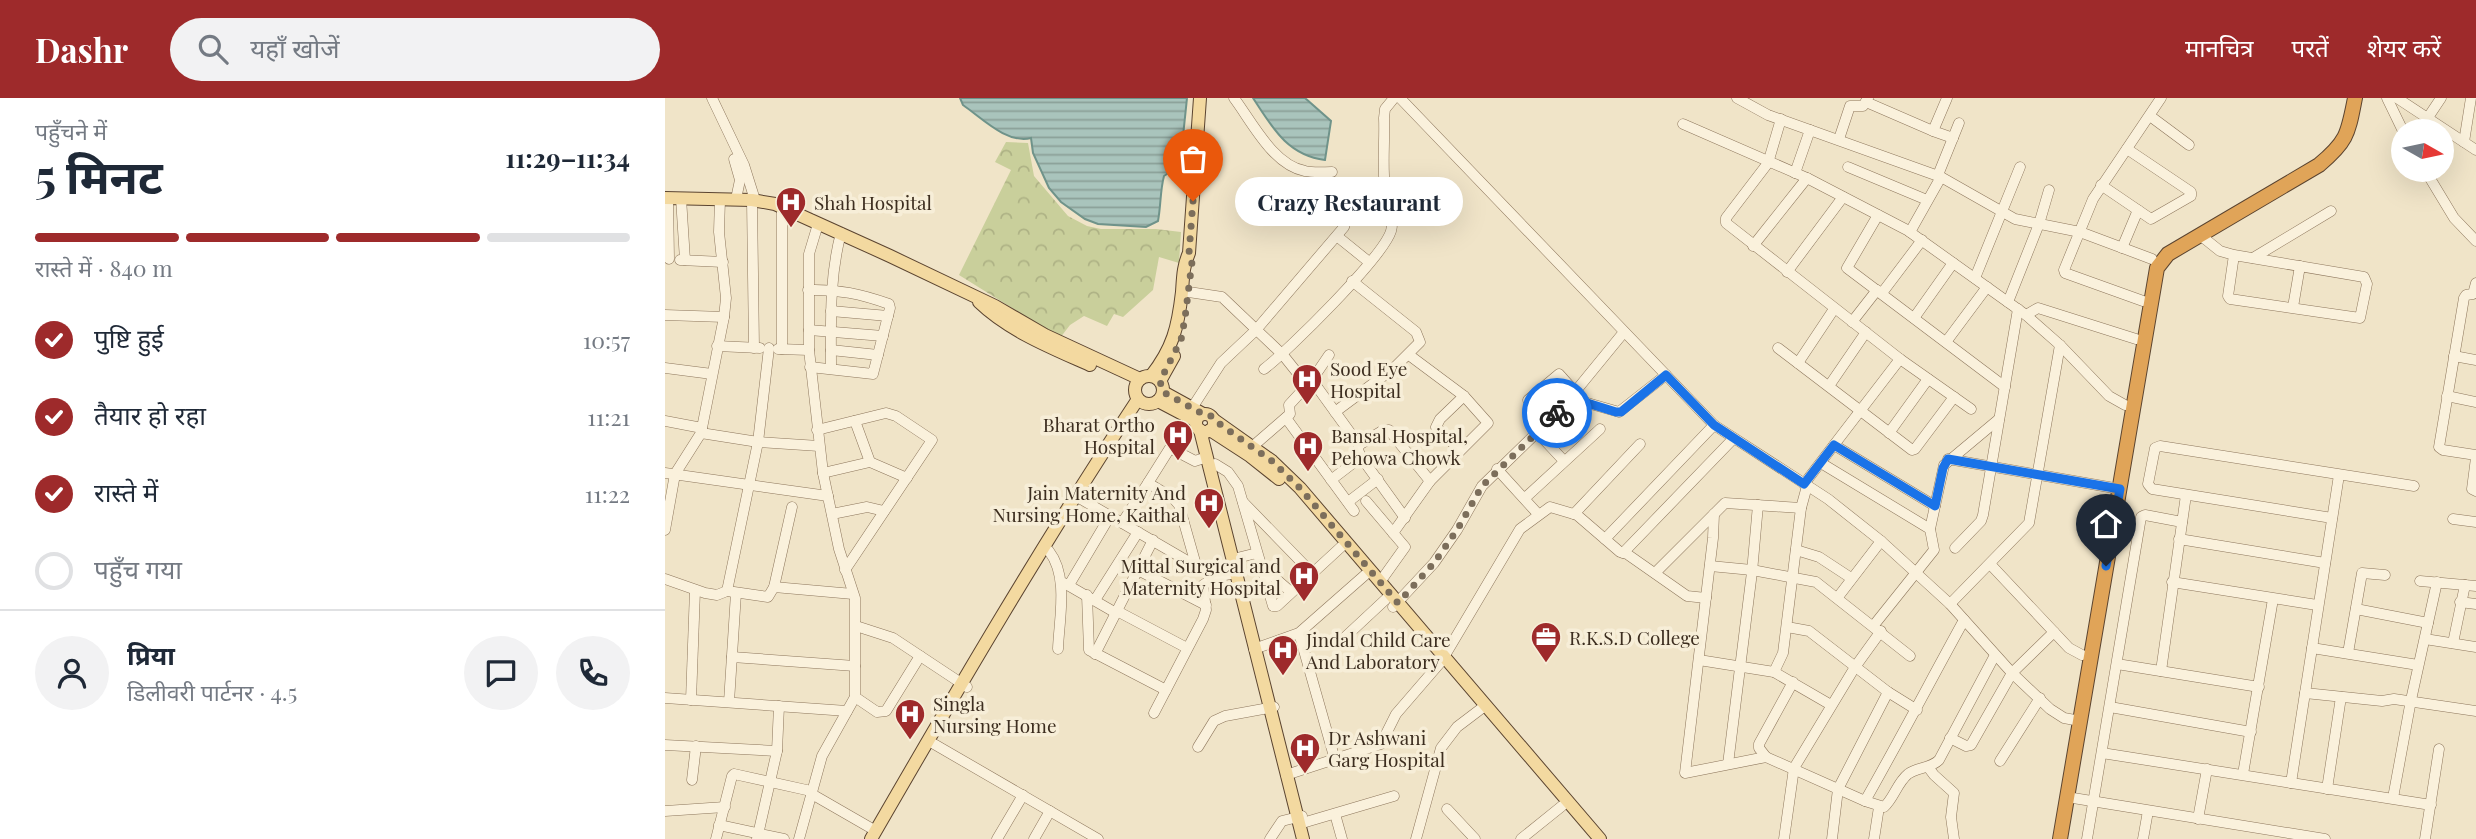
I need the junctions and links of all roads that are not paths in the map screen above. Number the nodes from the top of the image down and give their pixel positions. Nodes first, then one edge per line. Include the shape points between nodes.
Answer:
1 (705, 98) edge
2 (712, 98) edge
3 (1200, 98) edge
4 (1234, 98) edge
5 (1394, 98) edge
6 (1400, 98) edge
7 (1737, 98) edge
8 (1947, 98) edge
9 (2161, 98) edge
10 (2345, 98) edge
11 (2355, 98) edge
12 (2387, 98) edge
13 (2397, 98) edge
14 (2441, 98) edge
15 (2473, 99) edge
16 (1867, 100) edge
17 (2150, 116) junction
18 (1781, 118) junction
19 (2397, 119) edge
20 (2427, 119) joint
21 (1959, 123) dead end
22 (1683, 124) dead end
23 (1810, 130) junction
24 (1933, 131) junction
25 (2454, 136) edge
26 (1953, 138) junction
27 (1839, 139) junction
28 (2464, 142) junction
29 (2189, 145) dead end
30 (2127, 149) junction
31 (2476, 150) edge
32 (1768, 163) junction
33 (1848, 167) dead end
34 (2020, 167) dead end
35 (1332, 172) dead end
36 (1795, 173) junction
37 (1939, 176) junction
38 (1807, 178) junction
39 (2432, 182) edge
40 (2101, 185) junction
41 (2049, 190) dead end
42 (1337, 193) dead end
43 (1843, 197) junction
44 (671, 198) edge
45 (720, 199) junction
46 (736, 199) junction
47 (754, 200) junction
48 (1927, 200) junction
49 (782, 207) junction
50 (2138, 210) junction
51 (2001, 211) junction
52 (2331, 211) dead end
53 (1878, 215) junction
54 (818, 223) junction
55 (2039, 224) junction
56 (1910, 232) junction
57 (2080, 232) junction
58 (841, 233) junction
59 (2200, 235) junction
60 (1338, 237) junction
61 (1922, 240) junction
62 (2476, 241) edge
63 (1753, 246) junction
64 (2122, 248) junction
65 (2234, 255) junction
66 (2253, 258) junction
67 (667, 259) edge
68 (2152, 259) junction
69 (685, 260) junction
70 (723, 262) junction
71 (1369, 262) junction
72 (1953, 263) junction
73 (2300, 266) junction
74 (1787, 272) junction
75 (1975, 278) junction
76 (1352, 281) junction
77 (2476, 283) edge
78 (1987, 287) junction
79 (831, 289) junction
80 (808, 290) junction
81 (1185, 292) junction
82 (1879, 292) junction
83 (2474, 295) edge
84 (2143, 301) junction
85 (2008, 302) junction
86 (2293, 307) junction
87 (1834, 309) junction
88 (831, 311) junction
89 (2022, 312) junction
90 (665, 315) edge
91 (888, 316) junction
92 (724, 317) junction
93 (1915, 318) junction
94 (1852, 321) junction
95 (809, 330) junction
96 (831, 330) junction
97 (1256, 330) junction
98 (1624, 332) junction
99 (1866, 332) junction
100 (883, 336) junction
101 (2136, 339) junction
102 (1946, 342) junction
103 (2060, 345) junction
104 (717, 346) junction
105 (754, 348) junction
106 (769, 348) junction
107 (1778, 348) dead end
108 (782, 349) junction
109 (809, 350) junction
110 (831, 350) junction
111 (878, 355) junction
112 (1283, 355) junction
113 (1329, 355) dead end
114 (1409, 355) junction
115 (2454, 356) junction
116 (1900, 359) junction
117 (2476, 360) edge
118 (1797, 363) junction
119 (810, 367) junction
120 (665, 368) edge
121 (831, 368) junction
122 (1264, 369) dead end
123 (712, 374) junction
124 (1666, 375) junction
125 (1928, 379) junction
126 (1310, 382) junction
127 (1151, 386) junction
128 (1829, 386) junction
129 (2005, 387) junction
130 (1574, 394) junction
131 (1464, 396) junction
132 (2447, 396) junction
133 (1954, 397) junction
134 (1528, 400) dead end
135 (2476, 401) edge
136 (1141, 402) junction
137 (2125, 405) junction
138 (1971, 409) dead end
139 (1860, 411) junction
140 (1335, 412) junction
141 (1286, 418) junction
142 (1999, 419) junction
143 (665, 421) edge
144 (855, 421) junction
145 (1203, 422) junction
146 (1714, 425) junction
147 (1600, 429) dead end
148 (701, 430) junction
149 (817, 430) junction
150 (1537, 432) junction
151 (1889, 433) junction
152 (1734, 439) junction
153 (758, 442) junction
154 (1640, 444) dead end
155 (1359, 445) junction
156 (1834, 445) junction
157 (820, 446) junction
158 (1252, 447) junction
159 (1460, 450) junction
160 (1361, 457) junction
161 (2476, 457) edge
162 (1948, 459) junction
163 (1211, 460) junction
164 (1564, 461) junction
165 (870, 462) junction
166 (1821, 463) junction
167 (1991, 466) junction
168 (1497, 469) junction
169 (824, 473) junction
170 (670, 474) edge
171 (2339, 475) junction
172 (2039, 476) junction
173 (907, 478) junction
174 (1378, 479) junction
175 (1331, 480) junction
176 (1430, 481) junction
177 (1148, 483) junction
178 (1805, 485) junction
179 (749, 486) junction
180 (2414, 486) dead end
181 (2115, 488) junction
182 (2476, 491) edge
183 (2186, 495) junction
184 (828, 496) junction
185 (1078, 497) junction
186 (1525, 498) junction
187 (1242, 501) junction
188 (1366, 501) dead end
189 (1758, 505) junction
190 (1935, 506) junction
191 (792, 507) dead end
192 (1801, 508) junction
193 (884, 512) junction
194 (832, 514) junction
195 (1538, 514) junction
196 (1574, 514) junction
197 (1714, 514) junction
198 (1111, 516) junction
199 (1405, 518) junction
200 (2332, 518) junction
201 (2453, 519) dead end
202 (2182, 522) junction
203 (2476, 522) edge
204 (1122, 523) junction
205 (1930, 529) junction
206 (665, 530) edge
207 (1138, 532) junction
208 (1393, 533) junction
209 (1605, 539) junction
210 (2179, 539) junction
211 (1153, 540) junction
212 (1881, 541) junction
213 (1341, 547) junction
214 (1955, 548) dead end
215 (1796, 550) junction
216 (1049, 551) junction
217 (1257, 553) junction
218 (1623, 553) junction
219 (1237, 558) junction
220 (2325, 563) junction
221 (1990, 564) junction
222 (1196, 565) junction
223 (1261, 566) junction
224 (1710, 566) junction
225 (845, 570) junction
226 (1138, 570) junction
227 (1752, 570) junction
228 (1238, 573) junction
229 (1312, 573) junction
230 (1654, 573) junction
231 (1916, 574) junction
232 (1365, 575) junction
233 (2385, 575) dead end
234 (1215, 577) junction
235 (1793, 577) junction
236 (1851, 578) junction
237 (665, 579) edge
238 (2420, 581) dead end
239 (1380, 582) junction
240 (2172, 582) junction
241 (2437, 582) junction
242 (1065, 583) junction
243 (2470, 586) edge
244 (774, 587) junction
245 (695, 590) junction
246 (731, 592) junction
247 (1291, 592) junction
248 (853, 594) junction
249 (1838, 597) junction
250 (1091, 598) junction
251 (1706, 598) junction
252 (2273, 599) junction
253 (2460, 602) junction
254 (1392, 603) junction
255 (1950, 604) junction
256 (2476, 604) edge
257 (1206, 605) junction
258 (2317, 605) junction
259 (2357, 609) junction
260 (1117, 612) junction
261 (1964, 620) junction
262 (2428, 623) junction
263 (856, 626) junction
264 (1787, 626) junction
265 (1877, 628) junction
266 (2054, 632) junction
267 (1299, 633) junction
268 (2425, 639) junction
269 (1342, 640) dead end
270 (2453, 643) junction
271 (2476, 647) edge
272 (1187, 648) junction
273 (1257, 648) junction
274 (2312, 648) junction
275 (1058, 649) dead end
276 (2348, 653) junction
277 (1095, 654) junction
278 (1996, 655) junction
279 (2082, 655) junction
280 (920, 656) junction
281 (1910, 656) dead end
282 (732, 657) junction
283 (1442, 660) junction
284 (1699, 660) junction
285 (2117, 664) junction
286 (1740, 665) junction
287 (2418, 665) junction
288 (855, 666) junction
289 (1855, 667) junction
290 (1774, 671) junction
291 (2161, 671) junction
292 (2012, 673) junction
293 (1793, 682) junction
294 (964, 685) junction
295 (2259, 687) junction
296 (1166, 690) junction
297 (1888, 692) junction
298 (2305, 693) junction
299 (855, 697) junction
300 (2341, 697) junction
301 (665, 698) edge
302 (2040, 698) junction
303 (691, 700) junction
304 (2411, 701) junction
305 (729, 702) junction
306 (1831, 705) junction
307 (779, 706) junction
308 (2110, 707) junction
309 (1272, 708) junction
310 (1483, 708) junction
311 (1917, 710) junction
312 (847, 711) junction
313 (2476, 711) edge
314 (1154, 713) dead end
315 (2075, 720) junction
316 (2251, 732) junction
317 (1950, 738) junction
318 (934, 744) junction
319 (665, 745) edge
320 (696, 746) junction
321 (1198, 747) dead end
322 (2439, 749) dead end
323 (777, 751) junction
324 (2102, 753) junction
325 (1766, 757) junction
326 (1335, 760) junction
327 (2000, 761) dead end
328 (1728, 764) junction
329 (1928, 767) junction
330 (1794, 768) junction
331 (2207, 769) junction
332 (1289, 774) junction
333 (2243, 774) junction
334 (692, 780) dead end
335 (771, 781) junction
336 (2291, 783) junction
337 (907, 785) junction
338 (1838, 789) junction
339 (2327, 789) junction
340 (811, 792) junction
341 (1023, 795) junction
342 (1394, 796) dead end
343 (2067, 797) junction
344 (2393, 798) junction
345 (1865, 801) junction
346 (2094, 802) junction
347 (2431, 805) junction
348 (1562, 806) junction
349 (725, 807) junction
350 (1879, 807) junction
351 (1447, 809) dead end
352 (665, 811) edge
353 (1050, 811) junction
354 (2148, 811) junction
355 (1335, 814) junction
356 (2198, 819) junction
357 (1301, 820) junction
358 (719, 825) junction
359 (758, 836) edge
360 (876, 836) edge
361 (1470, 837) edge
362 (716, 839) edge
363 (784, 839) edge
364 (799, 839) edge
365 (997, 839) edge
366 (1034, 839) edge
367 (1098, 839) edge
368 (1270, 839) edge
369 (1303, 839) edge
370 (1309, 839) edge
371 (1342, 839) edge
372 (1416, 839) edge
373 (1521, 839) edge
374 (1591, 839) edge
375 (1600, 839) edge
376 (1784, 839) edge
377 (1832, 839) edge
378 (1874, 839) edge
379 (1954, 839) edge
380 (2052, 839) edge
381 (2060, 839) edge
382 (2087, 839) edge
383 (2143, 839) edge
384 (2325, 839) edge
385 (2425, 839) edge

1 - 46 street via 739,169
2 - 47 street via 744,165
3 - 81 main road via 1192,262
4 - 35 street via 1258,135 1287,165
5 - 71 street via 1384,118 1391,229
6 - 98 street
7 - 18 street
8 - 24 street
9 - 17 street
10 - 68 highway via 2340,128 2331,144 2163,247
11 - 59 highway via 2348,132 2338,149 2319,165
12 - 19 street
13 - 20 street
14 - 20 street
15 - 28 street
16 - 24 street
16 - 27 street via 1863,106 1850,106
17 - 29 street
17 - 30 street
18 - 23 street
18 - 32 street
21 - 26 street
22 - 32 street
23 - 27 street
23 - 36 street
24 - 26 street
25 - 28 street
26 - 37 street
27 - 37 street
28 - 31 street
30 - 40 street
30 - 50 street via 2192,194 2153,218
32 - 36 street
32 - 63 street via 1725,220
33 - 48 street
34 - 51 street
36 - 38 street
37 - 48 street
37 - 51 street
38 - 43 street
38 - 63 street
39 - 62 street via 2454,218
40 - 50 street
40 - 57 street
41 - 55 street
42 - 60 street via 1347,218
43 - 53 street
43 - 74 street
44 - 45 main road
44 - 67 street
44 - 69 street
45 - 46 main road
45 - 70 street
46 - 47 main road
47 - 49 main road
47 - 105 street
48 - 56 street
49 - 54 main road
49 - 108 street
50 - 64 street
51 - 55 street
51 - 75 street
52 - 66 street
53 - 56 street
53 - 82 street via 1846,265
54 - 58 main road
54 - 80 street via 809,254
55 - 57 street
55 - 85 street
56 - 61 street
57 - 64 street
57 - 84 street via 2064,272
58 - 79 street
58 - 127 main road via 974,297 991,313
59 - 65 street via 2220,251
59 - 181 highway via 2168,254 2157,268
60 - 71 street
60 - 97 street
61 - 72 street
61 - 82 street
63 - 74 street
64 - 68 street
65 - 66 street
65 - 86 street via 2229,299
66 - 73 street
67 - 69 street
68 - 84 highway
69 - 70 street
70 - 92 street
71 - 76 street
72 - 75 street
72 - 93 street
73 - 86 street
73 - 86 street via 2362,276 2367,284 2359,318
74 - 87 street
75 - 78 street
76 - 112 street
76 - 114 street via 1416,332 1420,342
77 - 83 street
78 - 85 street
78 - 102 street
79 - 80 street
79 - 88 street
79 - 91 street via 889,304
80 - 95 street
81 - 97 street via 1222,297
81 - 127 main road via 1174,338
82 - 93 street
82 - 94 street
83 - 115 street via 2465,296
84 - 101 highway
85 - 89 street
87 - 94 street
87 - 118 street
88 - 91 street
88 - 96 street
89 - 101 street via 2038,308
89 - 103 street
89 - 129 street
90 - 92 street
91 - 100 street
92 - 104 street
93 - 102 street
94 - 99 street
95 - 96 street
95 - 109 street
96 - 100 street
96 - 110 street
97 - 112 street
97 - 145 street via 1221,363
98 - 124 street
98 - 130 street
99 - 116 street
99 - 128 street
100 - 111 street
101 - 137 highway
102 - 129 street
103 - 137 street via 2109,396
103 - 172 street
104 - 105 street
104 - 123 street
105 - 106 street
106 - 108 street
106 - 153 street
107 - 118 street
108 - 109 street
109 - 119 street
110 - 111 street
110 - 121 street
111 - 121 street via 870,374
112 - 122 street
112 - 126 street
113 - 126 street
114 - 131 street
114 - 140 street
115 - 117 street
115 - 132 street
116 - 125 street
116 - 139 street
118 - 128 street
119 - 121 street
119 - 149 street
120 - 123 street
123 - 148 street
124 - 130 street via 1619,412 1588,404
124 - 146 street
125 - 133 street
125 - 151 street
126 - 140 street
126 - 141 street via 1289,405 1291,412
127 - 136 main road
127 - 136 main road via 1135,390
127 - 145 main road
128 - 139 street
129 - 142 street
130 - 134 street via 1558,374
130 - 150 street
131 - 159 street via 1488,424
131 - 159 street via 1436,427
132 - 135 street
132 - 161 street via 2440,448
133 - 138 street
133 - 151 street via 1915,449
136 - 185 main road
137 - 181 highway
139 - 151 street
139 - 156 street
140 - 155 street
141 - 158 street
141 - 175 street
142 - 162 street
142 - 167 street
143 - 148 street
144 - 149 street
144 - 165 street
144 - 173 street via 886,413 932,439
145 - 158 main road
145 - 163 main road
145 - 213 main road via 1270,470
146 - 152 street
146 - 209 street
147 - 164 street
148 - 153 street
148 - 170 street
149 - 157 street
150 - 164 street
150 - 168 street
152 - 178 street
152 - 218 street
153 - 157 street
153 - 179 street
154 - 196 street
155 - 160 street
155 - 176 street via 1389,430
156 - 166 street
156 - 190 street
157 - 169 street
158 - 239 main road via 1300,488
159 - 176 street
160 - 174 street
160 - 175 street
161 - 182 street via 2472,489
162 - 167 street
162 - 190 street
163 - 177 street via 1195,461 1170,448
163 - 187 street via 1234,478
163 - 219 main road
163 - 228 main road
164 - 186 street
165 - 169 street
165 - 173 street
166 - 178 street
166 - 205 street
167 - 172 street
167 - 214 street via 1982,518
168 - 186 street
168 - 254 street via 1434,563
169 - 184 street
170 - 179 street
170 - 206 street
171 - 180 street
171 - 183 street via 2156,447 2149,487
171 - 200 street
172 - 181 street
172 - 221 street via 2028,525
173 - 193 street
174 - 175 street via 1351,507
174 - 199 street
176 - 199 street
177 - 204 street
177 - 222 street via 1179,505
178 - 192 street
178 - 212 street
179 - 184 street
179 - 246 street
181 - 279 highway
181 - 315 highway
183 - 200 street
183 - 202 street
184 - 194 street
185 - 198 street
185 - 216 main road
185 - 294 main road
186 - 195 street
187 - 217 street
187 - 229 street
188 - 208 street
189 - 192 street
189 - 197 street via 1727,502
189 - 227 street
190 - 205 street
191 - 244 street
192 - 215 street
193 - 194 street via 867,506
193 - 225 street
194 - 225 street
195 - 196 street via 1551,507
195 - 283 street via 1520,529
196 - 209 street
197 - 224 street
197 - 230 street
198 - 204 street
198 - 242 street
199 - 208 street
200 - 220 street
201 - 203 street
202 - 210 street
202 - 285 street via 2141,517
204 - 207 street
205 - 231 street via 1934,550
207 - 211 street
207 - 250 street
208 - 239 street via 1405,549
209 - 218 street
210 - 220 street
210 - 240 street
211 - 222 street
211 - 226 street
212 - 231 street
212 - 236 street
213 - 229 street
213 - 232 main road
215 - 235 street
215 - 236 street via 1819,556
216 - 242 street
216 - 294 main road
217 - 219 street
217 - 223 street
218 - 230 street
219 - 228 main road
220 - 258 street
221 - 255 street
221 - 266 street
222 - 234 street
223 - 247 street
223 - 247 street via 1273,607
224 - 227 street
224 - 251 street
225 - 248 street
226 - 257 street
226 - 260 street
227 - 235 street
227 - 286 street
228 - 234 street
228 - 273 main road
229 - 247 street
230 - 251 street via 1687,596
231 - 255 street
231 - 265 street
232 - 254 main road
232 - 267 street
233 - 259 street via 2363,572
234 - 257 street via 1203,585
235 - 249 street via 1816,582
235 - 264 street
236 - 249 street
237 - 245 street
238 - 241 street
239 - 254 main road
240 - 252 street
240 - 291 street
241 - 243 street
241 - 262 street
242 - 250 street
242 - 275 street
243 - 253 street
244 - 246 street via 768,597
244 - 248 street
245 - 246 street via 717,595
245 - 303 street
246 - 282 street
248 - 263 street
249 - 265 street
250 - 260 street
250 - 277 street via 1088,648
251 - 284 street
252 - 258 street
252 - 295 street
253 - 256 street
253 - 270 street
254 - 269 street
254 - 283 main road
255 - 261 street
257 - 272 street
258 - 274 street
259 - 262 street
259 - 276 street
260 - 272 street
260 - 277 street
261 - 278 street
261 - 311 street
262 - 268 street
263 - 280 street via 893,638
263 - 288 street
264 - 289 street via 1809,631
264 - 290 street via 1783,657
265 - 281 street
265 - 289 street
266 - 279 street
266 - 292 street
267 - 273 street
267 - 326 street
268 - 270 street
268 - 287 street
270 - 271 street
272 - 296 street
273 - 309 main road
274 - 276 street
274 - 298 street
276 - 287 street
277 - 296 street
278 - 292 street
278 - 317 street
279 - 315 highway
280 - 294 street
280 - 299 street via 886,711 877,712
282 - 288 street
282 - 305 street
283 - 310 main road
283 - 326 street via 1397,714 1381,744
284 - 286 street
284 - 328 street via 1685,773
285 - 291 street
285 - 308 street
286 - 290 street
286 - 328 street
287 - 304 street
288 - 299 street
289 - 297 street
289 - 306 street
290 - 293 street
291 - 295 street
292 - 302 street
292 - 317 street via 1971,745
293 - 306 street
293 - 325 street via 1759,744
294 - 318 main road
294 - 337 main road
295 - 316 street
296 - 314 street
297 - 311 street
297 - 338 street
298 - 300 street
298 - 336 street
299 - 312 street
300 - 304 street
300 - 339 street
301 - 303 street
302 - 315 street via 2058,715
302 - 327 street
303 - 305 street
304 - 313 street
304 - 344 street
305 - 307 street
306 - 330 street
307 - 312 street
307 - 323 street
308 - 316 street
308 - 324 street
309 - 321 street via 1214,721
309 - 332 main road
310 - 348 main road
310 - 372 street via 1457,727 1441,748
310 - 375 main road
311 - 345 street
312 - 340 street via 822,756
315 - 343 highway
315 - 380 highway
316 - 333 street
317 - 329 street via 1939,760
318 - 337 main road
318 - 341 street
319 - 320 street
320 - 323 street
320 - 334 street
322 - 347 street
323 - 335 street
324 - 331 street
324 - 346 street
325 - 328 street
325 - 330 street
326 - 332 street
329 - 350 street via 1905,777 1887,805
329 - 379 street via 1954,794
330 - 338 street
330 - 376 street
331 - 333 street
331 - 356 street
332 - 357 main road
333 - 336 street
335 - 340 street
335 - 349 street via 734,774
335 - 359 street
336 - 339 street
337 - 360 main road
338 - 345 street
338 - 377 street
339 - 344 street
340 - 360 street
340 - 364 street
341 - 353 street
341 - 365 street
342 - 355 street
343 - 346 street
343 - 381 highway
344 - 347 street
345 - 350 street
346 - 354 street
346 - 382 street
347 - 385 street
348 - 373 street
348 - 374 main road
349 - 352 street
349 - 358 street
350 - 378 street
351 - 361 street
353 - 366 street
353 - 367 street
354 - 356 street
354 - 383 street
355 - 357 street
355 - 371 street
356 - 384 street
357 - 368 street via 1282,821
357 - 369 main road
357 - 370 main road
358 - 359 street
358 - 362 street
359 - 363 street

